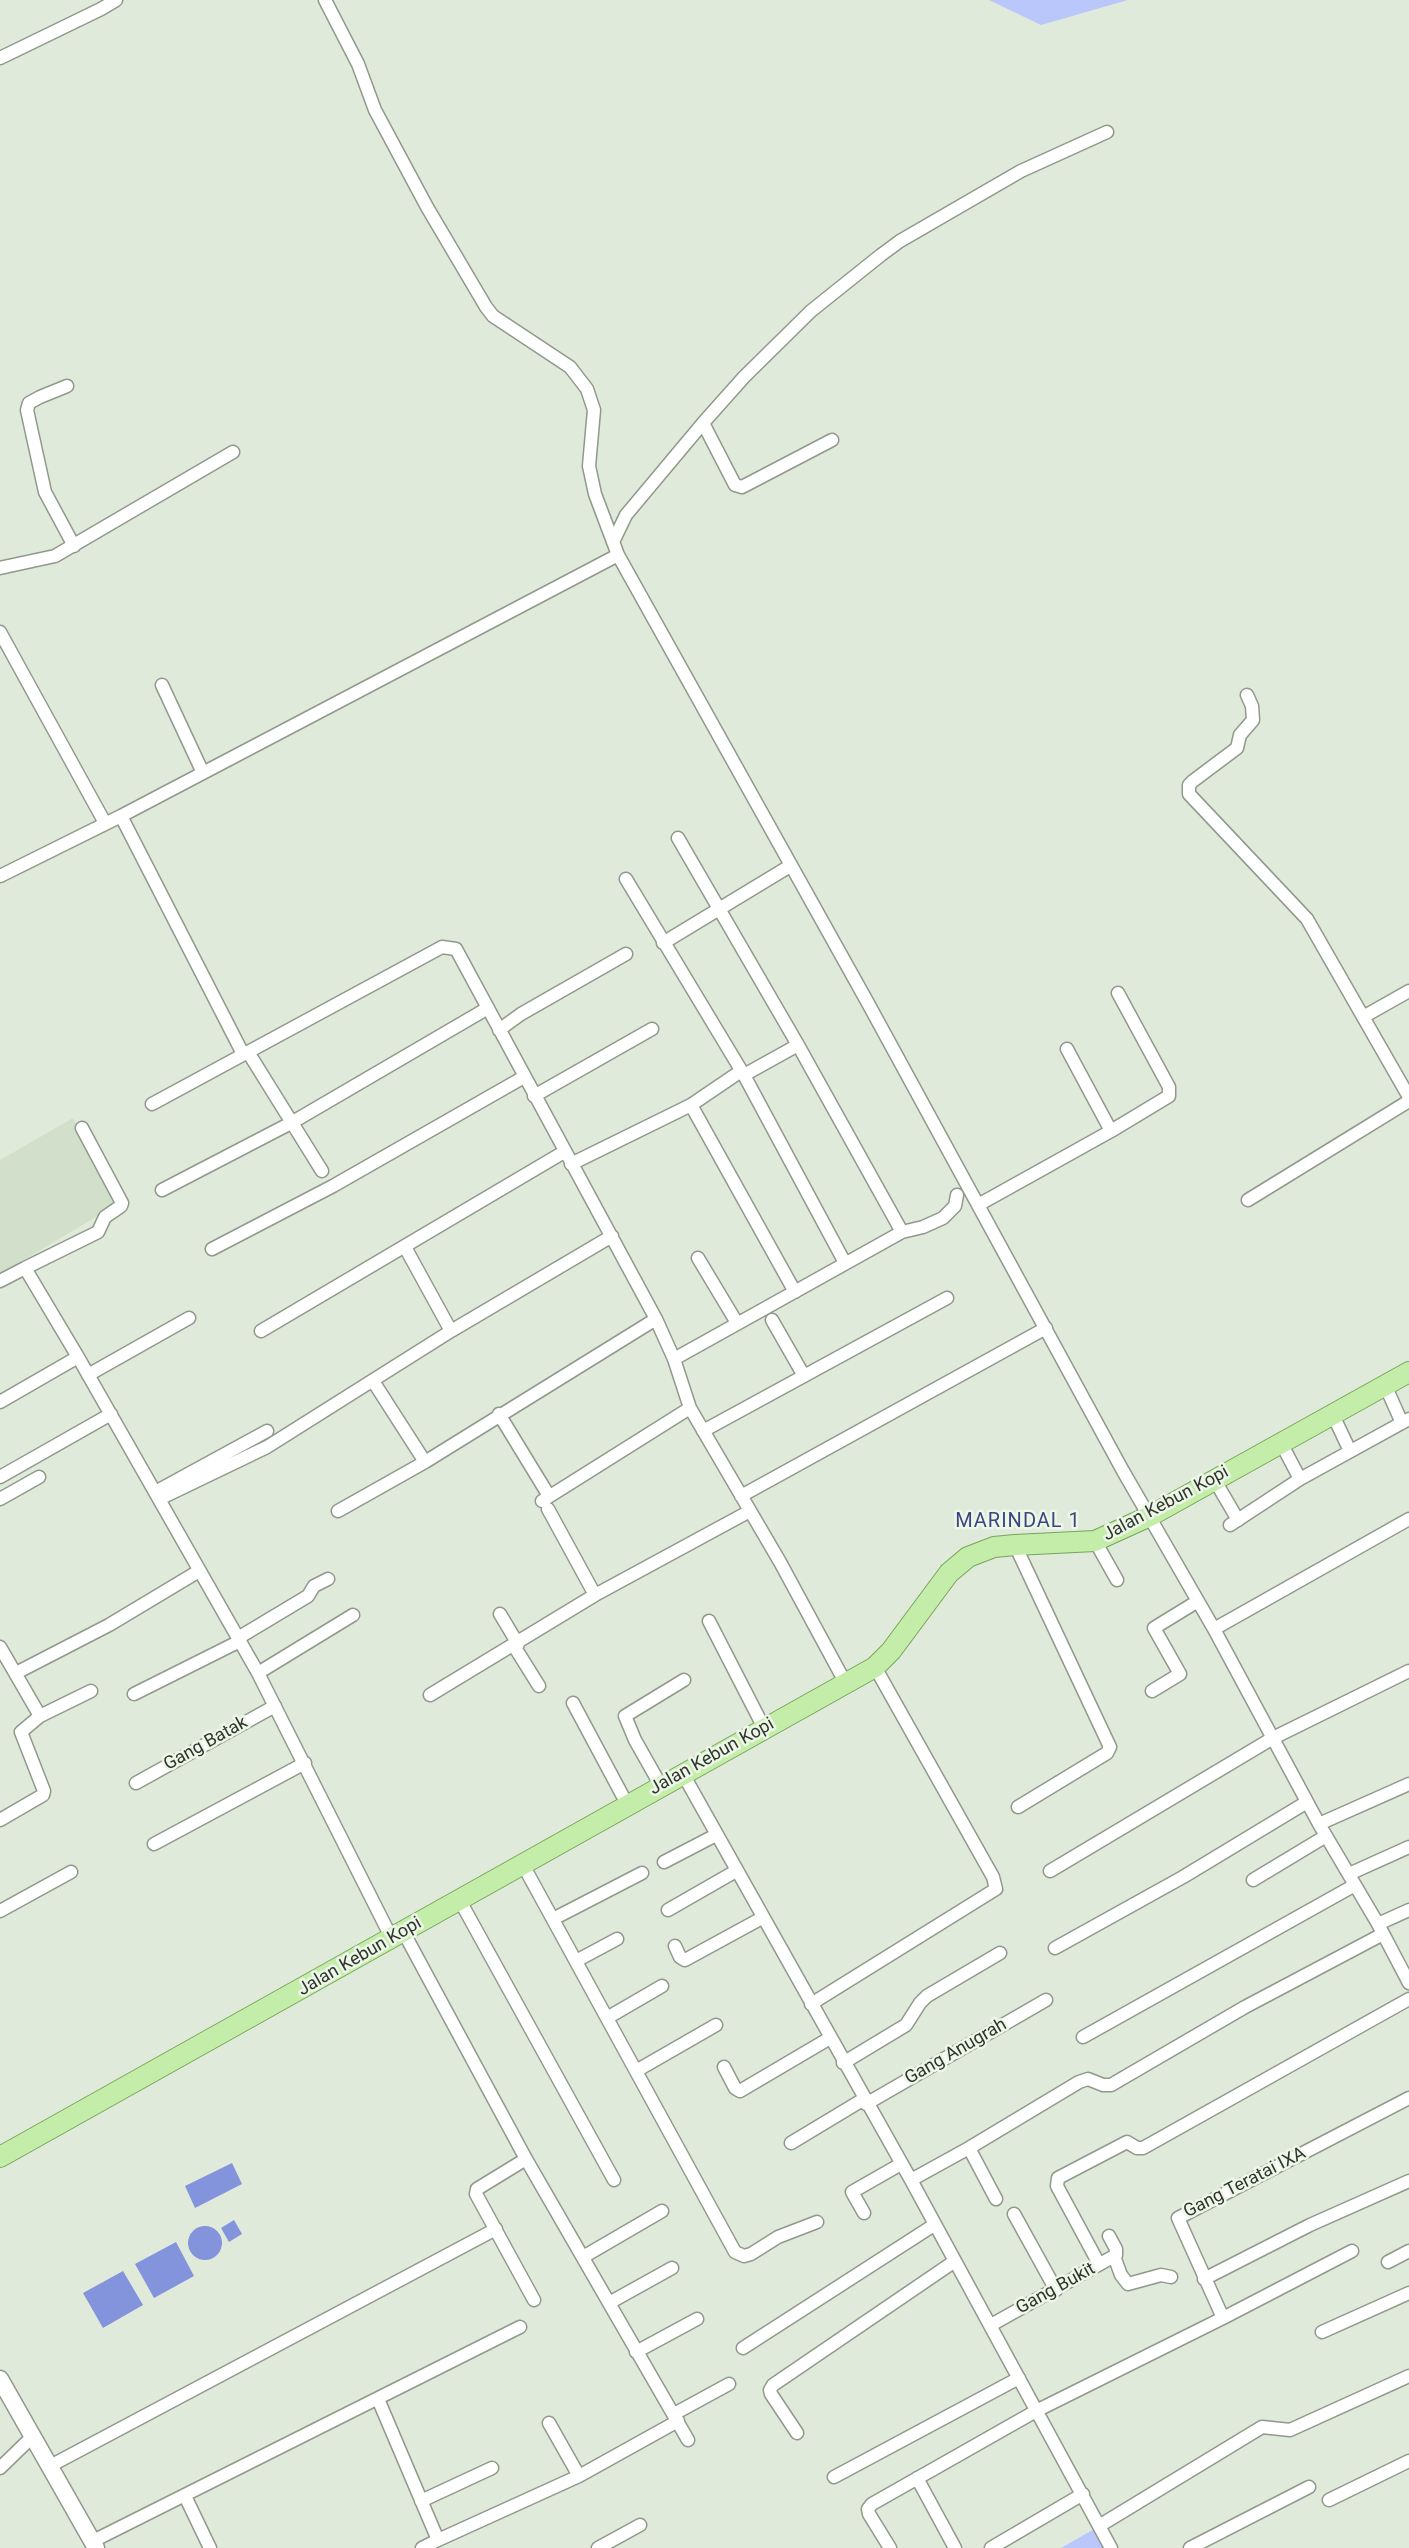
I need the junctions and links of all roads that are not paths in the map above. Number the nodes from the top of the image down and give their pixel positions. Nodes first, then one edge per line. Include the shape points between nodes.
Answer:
1 (116, 0) edge
2 (325, 0) edge
3 (0, 58) edge
4 (1107, 132) dead end
5 (67, 386) dead end
6 (703, 423) junction
7 (832, 440) dead end
8 (233, 452) dead end
9 (613, 542) junction
10 (74, 546) junction
11 (618, 555) junction
12 (0, 568) edge
13 (0, 632) edge
14 (162, 685) dead end
15 (1247, 695) dead end
16 (203, 773) junction
17 (121, 816) junction
18 (106, 823) junction
19 (678, 838) dead end
20 (790, 866) junction
21 (0, 876) edge
22 (626, 879) dead end
23 (717, 909) junction
24 (663, 943) junction
25 (626, 954) dead end
26 (1409, 991) edge
27 (1118, 994) dead end
28 (488, 1008) junction
29 (1363, 1017) junction
30 (652, 1029) dead end
31 (499, 1030) junction
32 (798, 1046) junction
33 (1067, 1049) dead end
34 (245, 1053) junction
35 (743, 1073) junction
36 (524, 1077) junction
37 (1408, 1095) edge
38 (534, 1096) junction
39 (152, 1104) dead end
40 (691, 1104) junction
41 (291, 1123) junction
42 (82, 1128) dead end
43 (1111, 1131) junction
44 (564, 1152) junction
45 (571, 1164) junction
46 (322, 1171) dead end
47 (162, 1190) dead end
48 (957, 1195) dead end
49 (1248, 1200) dead end
50 (978, 1205) junction
51 (902, 1232) junction
52 (612, 1236) junction
53 (405, 1247) junction
54 (212, 1249) dead end
55 (698, 1258) dead end
56 (846, 1263) junction
57 (25, 1268) junction
58 (0, 1282) edge
59 (795, 1292) junction
60 (947, 1298) dead end
61 (189, 1318) dead end
62 (656, 1319) junction
63 (772, 1320) dead end
64 (737, 1323) junction
65 (1046, 1328) junction
66 (261, 1331) dead end
67 (451, 1331) junction
68 (78, 1357) junction
69 (674, 1358) junction
70 (1409, 1372) edge
71 (88, 1375) junction
72 (804, 1376) junction
73 (373, 1381) junction
74 (1385, 1385) junction
75 (0, 1402) edge
76 (690, 1408) junction
77 (1332, 1413) junction
78 (111, 1414) junction
79 (499, 1414) junction
80 (1406, 1421) edge
81 (267, 1431) dead end
82 (703, 1431) junction
83 (1280, 1441) junction
84 (1350, 1451) junction
85 (425, 1462) junction
86 (0, 1477) edge
87 (39, 1477) dead end
88 (1214, 1479) junction
89 (1300, 1479) junction
90 (157, 1496) junction
91 (741, 1496) junction
92 (0, 1499) edge
93 (546, 1502) junction
94 (338, 1511) dead end
95 (750, 1511) junction
96 (1150, 1516) junction
97 (1409, 1519) edge
98 (1095, 1541) junction
99 (1016, 1545) junction
100 (200, 1571) junction
101 (328, 1579) dead end
102 (1117, 1580) dead end
103 (595, 1594) junction
104 (1198, 1601) junction
105 (500, 1614) dead end
106 (354, 1615) dead end
107 (709, 1621) dead end
108 (1214, 1629) junction
109 (238, 1639) junction
110 (516, 1645) junction
111 (0, 1647) edge
112 (875, 1667) junction
113 (1409, 1671) edge
114 (16, 1673) junction
115 (258, 1673) junction
116 (684, 1680) dead end
117 (845, 1682) junction
118 (539, 1686) dead end
119 (91, 1691) dead end
120 (1152, 1691) dead end
121 (134, 1694) dead end
122 (430, 1696) dead end
123 (573, 1703) dead end
124 (275, 1706) junction
125 (40, 1716) junction
126 (764, 1728) junction
127 (1273, 1738) junction
128 (305, 1763) junction
129 (683, 1774) junction
130 (136, 1783) dead end
131 (1409, 1784) edge
132 (661, 1786) junction
133 (1307, 1802) junction
134 (627, 1804) junction
135 (1018, 1807) dead end
136 (0, 1820) edge
137 (1319, 1824) junction
138 (716, 1834) junction
139 (1326, 1836) junction
140 (154, 1844) dead end
141 (1409, 1848) edge
142 (664, 1862) dead end
143 (522, 1863) junction
144 (736, 1871) junction
145 (71, 1872) dead end
146 (1050, 1872) dead end
147 (642, 1873) dead end
148 (1253, 1880) dead end
149 (1352, 1880) junction
150 (459, 1899) junction
151 (668, 1910) dead end
152 (1409, 1910) edge
153 (0, 1911) edge
154 (762, 1918) junction
155 (553, 1919) junction
156 (1380, 1929) junction
157 (398, 1936) junction
158 (618, 1939) dead end
159 (675, 1946) dead end
160 (1055, 1948) dead end
161 (1000, 1953) dead end
162 (576, 1961) junction
163 (1409, 1983) edge
164 (662, 1986) dead end
165 (1409, 1999) edge
166 (1046, 2000) dead end
167 (811, 2004) junction
168 (606, 2018) junction
169 (716, 2025) dead end
170 (1083, 2037) dead end
171 (830, 2038) junction
172 (843, 2063) junction
173 (724, 2067) dead end
174 (636, 2071) junction
175 (1409, 2098) edge
176 (865, 2102) junction
177 (791, 2143) dead end
178 (968, 2148) junction
179 (0, 2157) edge
180 (526, 2160) junction
181 (901, 2164) junction
182 (614, 2180) dead end
183 (911, 2180) junction
184 (1409, 2181) edge
185 (996, 2199) dead end
186 (662, 2211) dead end
187 (864, 2213) dead end
188 (1014, 2214) dead end
189 (817, 2222) dead end
190 (934, 2225) junction
191 (496, 2229) junction
192 (1110, 2236) dead end
193 (1352, 2251) dead end
194 (1409, 2251) edge
195 (1116, 2254) junction
196 (583, 2257) junction
197 (955, 2261) junction
198 (1388, 2262) dead end
199 (1099, 2264) junction
200 (672, 2268) dead end
201 (1170, 2277) dead end
202 (1204, 2278) junction
203 (1056, 2290) junction
204 (1409, 2293) edge
205 (534, 2300) dead end
206 (609, 2303) junction
207 (1223, 2318) junction
208 (697, 2319) dead end
209 (990, 2325) junction
210 (520, 2327) dead end
211 (1322, 2332) dead end
212 (743, 2348) dead end
213 (636, 2352) junction
214 (1409, 2376) edge
215 (1018, 2378) junction
216 (0, 2379) edge
217 (729, 2384) dead end
218 (378, 2399) junction
219 (1036, 2411) junction
220 (676, 2417) junction
221 (549, 2423) dead end
222 (797, 2433) dead end
223 (32, 2437) junction
224 (688, 2440) dead end
225 (1409, 2461) edge
226 (50, 2466) junction
227 (0, 2468) edge
228 (492, 2468) dead end
229 (579, 2476) junction
230 (834, 2477) dead end
231 (917, 2478) junction
232 (1309, 2487) dead end
233 (1082, 2494) junction
234 (185, 2496) junction
235 (1329, 2500) dead end
236 (421, 2501) junction
237 (640, 2526) dead end
238 (1099, 2526) junction
239 (438, 2540) junction
240 (94, 2545) edge
241 (210, 2548) edge
242 (422, 2548) edge
243 (598, 2548) edge
244 (890, 2548) edge
245 (955, 2548) edge
246 (991, 2548) edge
247 (1111, 2548) edge
248 (1190, 2548) edge

1 - 3 street
2 - 9 street via 358,64 375,110 486,307 493,316 570,367 586,389 594,410 589,466 595,494
4 - 6 street via 1021,171 881,255 811,311
5 - 10 street via 28,403 27,410 45,492
6 - 7 street via 738,487 745,487
6 - 9 street via 626,515
8 - 10 street
9 - 11 street
10 - 12 street via 55,556
11 - 16 street
11 - 20 street
13 - 18 street
14 - 16 street
15 - 29 street via 1253,720 1240,735 1237,748 1192,780 1189,794 1307,920
16 - 17 street
17 - 18 street
17 - 34 street
18 - 21 street
19 - 23 street
20 - 23 street
20 - 50 street
22 - 24 street
23 - 24 street
23 - 32 street
24 - 35 street
25 - 31 street
26 - 29 street
27 - 43 street via 1171,1094
28 - 31 street
28 - 34 street via 463,958 456,949 442,947
28 - 41 street
29 - 37 street
30 - 38 street
31 - 36 street
32 - 35 street
32 - 51 street
33 - 43 street
34 - 39 street
34 - 41 street
35 - 40 street
35 - 56 street
36 - 38 street
36 - 54 street via 333,1186
37 - 49 street
38 - 44 street
40 - 45 street
40 - 59 street
41 - 46 street
41 - 47 street
42 - 57 street via 122,1206 105,1217 98,1232
43 - 50 street
44 - 45 street
44 - 53 street
45 - 52 street
48 - 51 street via 955,1206 944,1218
50 - 65 street
51 - 56 street
52 - 62 street
52 - 67 street
53 - 66 street
53 - 67 street
55 - 64 street
56 - 59 street
57 - 58 street
57 - 68 street
59 - 64 street
60 - 72 street
61 - 71 street
62 - 69 street
62 - 79 street
63 - 72 street
64 - 69 street
65 - 91 street
65 - 96 street
67 - 73 street
68 - 71 street
68 - 75 street
69 - 76 street
70 - 74 main road, Jalan Kebun Kopi
71 - 78 street
72 - 82 street
73 - 85 street
73 - 90 street via 267,1447
74 - 77 main road, Jalan Kebun Kopi
74 - 80 street
76 - 82 street
76 - 93 street
77 - 83 main road, Jalan Kebun Kopi
77 - 84 street
78 - 86 street
78 - 90 street
79 - 85 street
79 - 93 street
80 - 84 street
81 - 90 street
82 - 91 street
83 - 88 main road, Jalan Kebun Kopi
83 - 89 street
84 - 89 street
85 - 94 street
87 - 92 street
88 - 89 street via 1234,1522
88 - 96 main road, Jalan Kebun Kopi
90 - 100 street
91 - 95 street
93 - 103 street
95 - 103 street
95 - 117 street
96 - 98 main road, Jalan Kebun Kopi
96 - 104 street
97 - 108 street
98 - 99 main road, Jalan Kebun Kopi
98 - 102 street
99 - 112 main road, Jalan Kebun Kopi via 994,1547 968,1557 949,1573 891,1651
99 - 135 street via 1110,1748 1107,1753
100 - 109 street
100 - 114 street
101 - 109 street via 314,1586 308,1596
103 - 110 street
104 - 108 street
104 - 120 street via 1154,1628 1180,1674
105 - 110 street
106 - 115 street
107 - 126 street
108 - 127 street
109 - 115 street
109 - 121 street
110 - 118 street
110 - 122 street
111 - 114 street
112 - 117 main road, Jalan Kebun Kopi
112 - 167 street via 996,1889
113 - 127 street
114 - 125 street
115 - 124 street
116 - 132 street via 625,1716
117 - 126 main road, Jalan Kebun Kopi
119 - 125 street
123 - 134 street
124 - 128 street
124 - 130 street, Gang Batak
125 - 136 street via 21,1732 44,1786 43,1795
126 - 129 main road, Jalan Kebun Kopi
127 - 133 street
127 - 146 street
128 - 140 street
128 - 157 street
129 - 132 main road, Jalan Kebun Kopi
129 - 138 street
131 - 137 street
132 - 134 main road, Jalan Kebun Kopi
133 - 137 street
133 - 160 street via 1183,1877
134 - 143 main road, Jalan Kebun Kopi
137 - 139 street
138 - 142 street
138 - 144 street
139 - 148 street
139 - 149 street
141 - 149 street
143 - 150 main road, Jalan Kebun Kopi
143 - 155 street
144 - 151 street
144 - 154 street
145 - 153 street
147 - 155 street
149 - 156 street
149 - 170 street
150 - 157 main road, Jalan Kebun Kopi
150 - 182 street
152 - 156 street
154 - 159 street via 685,1960
154 - 167 street
155 - 162 street
156 - 163 street
156 - 178 street via 1111,2085 1083,2080
157 - 179 main road, Jalan Kebun Kopi
157 - 180 street
158 - 162 street
161 - 172 street via 927,1996 906,2025
162 - 168 street
164 - 168 street
165 - 199 street via 1143,2148 1127,2142 1058,2178 1057,2186
166 - 176 street, Gang Anugrah
167 - 171 street
168 - 174 street
169 - 174 street
171 - 172 street
171 - 173 street via 740,2091
172 - 176 street
174 - 189 street via 735,2252 744,2256 751,2254 778,2237
175 - 202 street, Gang Teratai IXA via 1178,2218
176 - 177 street, Gang Anugrah
176 - 181 street
178 - 183 street
178 - 185 street
180 - 191 street via 477,2190 477,2198
180 - 196 street
181 - 183 street
181 - 187 street via 852,2192
183 - 190 street
184 - 202 street
186 - 196 street
188 - 203 street
190 - 197 street
190 - 212 street
191 - 205 street
191 - 226 street
192 - 195 street
193 - 207 street
194 - 198 street
195 - 199 street, Gang Bukit
195 - 201 street via 1121,2275 1128,2284 1160,2275
196 - 206 street
197 - 209 street
197 - 222 street via 773,2385 771,2394
199 - 203 street, Gang Bukit
200 - 206 street
202 - 207 street, Gang Teratai IXA
203 - 209 street, Gang Bukit
204 - 211 street
206 - 213 street
207 - 219 street
208 - 213 street
209 - 215 street
210 - 218 street
213 - 220 street
214 - 238 street via 1290,2430 1262,2427
215 - 219 street
215 - 230 street
216 - 223 street
217 - 220 street
218 - 234 street
218 - 236 street
219 - 231 street
219 - 233 street
220 - 224 street
220 - 229 street
221 - 229 street
223 - 226 street
223 - 227 street
225 - 235 street
226 - 240 street
228 - 236 street
229 - 239 street
231 - 244 street via 868,2509
231 - 245 street
232 - 248 street
233 - 238 street
233 - 246 street
234 - 240 street
234 - 241 street
236 - 239 street
237 - 243 street
238 - 247 street
239 - 242 street

